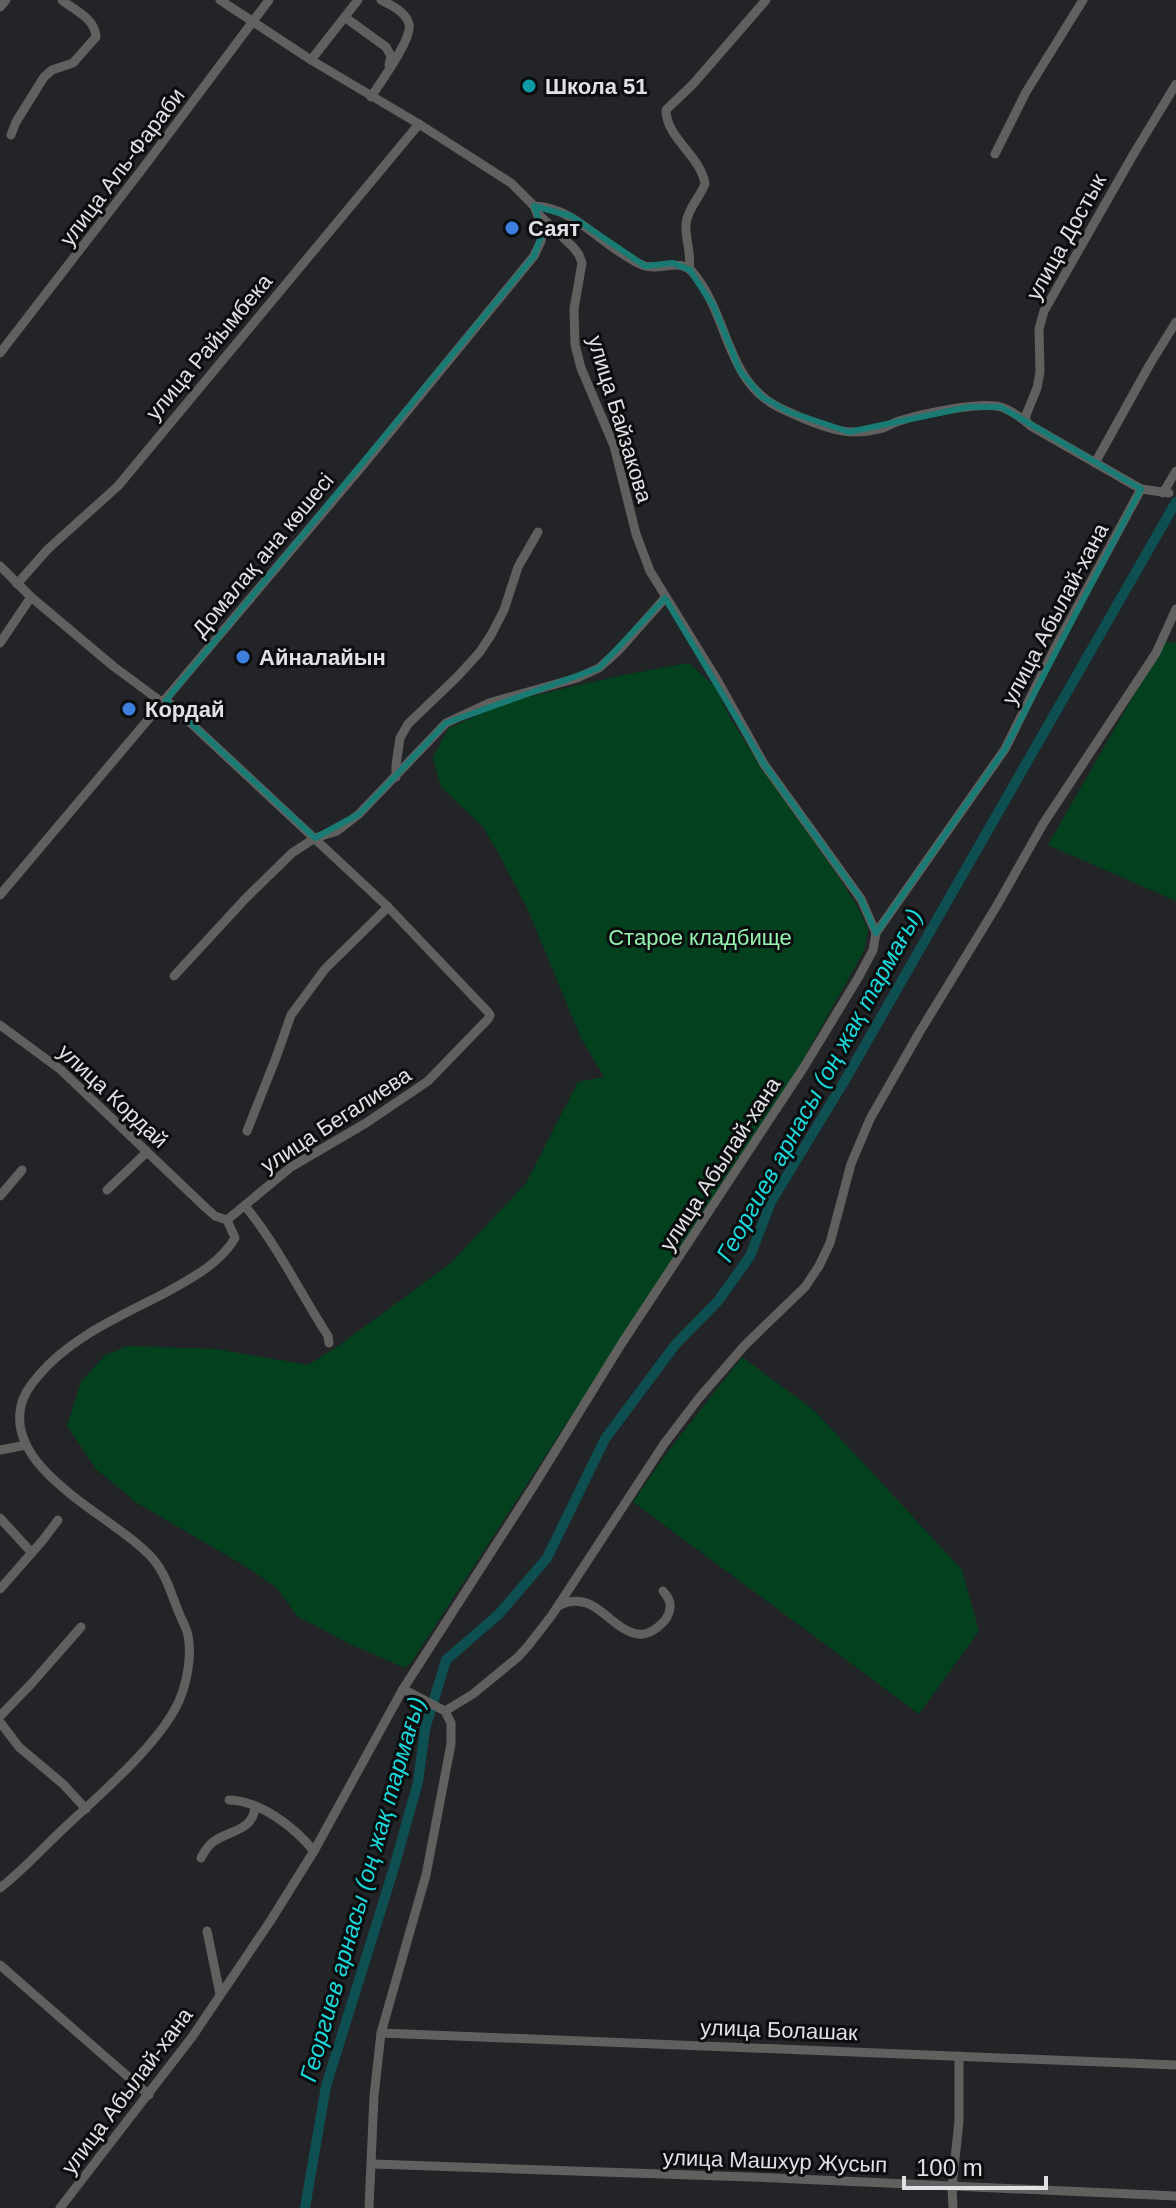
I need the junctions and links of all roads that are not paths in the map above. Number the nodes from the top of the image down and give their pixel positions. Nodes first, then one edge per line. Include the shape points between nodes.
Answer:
1 (6, 0) edge
2 (62, 0) edge
3 (220, 0) edge
4 (269, 0) edge
5 (358, 0) edge
6 (381, 0) edge
7 (766, 0) edge
8 (1083, 0) edge
9 (397, 4) edge
10 (0, 7) edge
11 (346, 18) junction
12 (253, 21) junction
13 (311, 60) junction
14 (389, 67) junction
15 (1176, 84) edge
16 (371, 97) junction
17 (419, 124) junction
18 (11, 135) dead end
19 (995, 154) dead end
20 (536, 210) junction
21 (689, 269) junction
22 (1176, 322) edge
23 (0, 353) edge
24 (1026, 420) junction
25 (1095, 463) junction
26 (1176, 471) edge
27 (1141, 489) junction
28 (538, 532) dead end
29 (0, 566) edge
30 (17, 584) junction
31 (31, 597) junction
32 (665, 598) junction
33 (1176, 609) edge
34 (0, 643) edge
35 (165, 702) junction
36 (396, 777) junction
37 (315, 838) junction
38 (0, 895) edge
39 (388, 907) junction
40 (876, 933) junction
41 (174, 976) dead end
42 (0, 1025) edge
43 (247, 1131) dead end
44 (147, 1152) junction
45 (22, 1170) dead end
46 (107, 1190) dead end
47 (0, 1196) edge
48 (245, 1206) junction
49 (225, 1220) junction
50 (329, 1343) dead end
51 (26, 1445) junction
52 (0, 1450) edge
53 (0, 1518) edge
54 (58, 1520) dead end
55 (32, 1553) junction
56 (0, 1589) edge
57 (663, 1591) dead end
58 (558, 1606) junction
59 (81, 1627) dead end
60 (403, 1689) junction
61 (437, 1707) junction
62 (0, 1716) edge
63 (0, 1722) edge
64 (229, 1800) dead end
65 (255, 1806) junction
66 (86, 1809) junction
67 (314, 1851) junction
68 (201, 1858) dead end
69 (0, 1888) edge
70 (207, 1931) dead end
71 (0, 1965) edge
72 (220, 1994) junction
73 (381, 2033) junction
74 (959, 2056) junction
75 (1176, 2065) edge
76 (149, 2095) junction
77 (373, 2164) junction
78 (952, 2187) junction
79 (1176, 2196) edge
80 (60, 2208) edge
81 (369, 2208) edge
82 (953, 2208) edge

1 - 10 street
2 - 18 street via 91,22 96,37 73,63 44,77
3 - 12 street, улица Байзакова
4 - 12 street, улица Аль-Фараби
5 - 11 street
6 - 9 street
7 - 21 street via 666,110 705,184 688,215
8 - 19 street
9 - 14 street via 411,28
11 - 13 street
11 - 14 street via 386,47
12 - 13 street, улица Байзакова
12 - 23 street, улица Аль-Фараби
13 - 16 street, улица Байзакова
14 - 16 street
15 - 24 street, улица Достык via 1066,261 1039,329 1039,380
16 - 17 street, улица Байзакова
17 - 20 street, улица Байзакова via 511,183
17 - 30 street, улица Райымбека via 118,486
20 - 21 street via 550,206 571,216 645,266 673,263
20 - 32 street, улица Байзакова via 582,263 574,309 575,345 614,446 636,534
20 - 35 street, Домалақ ана көшесі via 543,231 534,256
21 - 24 street via 714,307 752,389 789,412 849,432 986,405
22 - 25 street
24 - 25 street
25 - 27 street
26 - 27 street via 1166,493
27 - 40 street, улица Абылай-хана via 1005,749
28 - 36 street via 485,644 408,724 400,738
29 - 30 street, улица Бегалиева
30 - 31 street, улица Бегалиева
31 - 34 street
31 - 35 street, улица Бегалиева
32 - 36 street via 599,668 464,713 433,734
32 - 40 street, улица Байзакова via 764,764 861,899
33 - 58 street via 1156,653 1060,797 870,1119 819,1266 706,1388 661,1447
35 - 37 street, улица Бегалиева
35 - 38 street, Домалақ ана көшесі
36 - 37 street via 337,831
37 - 39 street, улица Бегалиева
37 - 41 street via 246,898
39 - 43 street, улица Бегалиева via 325,969 291,1015
39 - 48 street, улица Бегалиева via 490,1015 428,1081 291,1167
40 - 60 street, улица Абылай-хана via 858,978 804,1067
42 - 44 street, улица Кордай via 61,1070
44 - 46 street
44 - 49 street, улица Кордай
45 - 47 street
48 - 49 street, улица Бегалиева
48 - 50 street
49 - 51 street via 234,1241 205,1269 79,1340 45,1368 21,1402
51 - 52 street
51 - 66 street via 65,1492 154,1560 188,1634 186,1677 178,1702 149,1744
53 - 55 street
54 - 55 street
55 - 56 street
57 - 58 street via 669,1613 648,1634 628,1630 583,1602
58 - 61 street via 518,1657 473,1694
59 - 62 street
60 - 61 street
60 - 67 street, улица Абылай-хана
61 - 73 street via 451,1723 451,1744 426,1875
63 - 66 street via 19,1747
64 - 65 street
65 - 67 street via 291,1828
65 - 68 street via 242,1829 215,1841
66 - 69 street
67 - 72 street, улица Абылай-хана
70 - 72 street, улица Абылай-хана
71 - 76 street
72 - 76 street, улица Абылай-хана
73 - 74 street, улица Болашак
73 - 77 street
74 - 75 street, улица Болашак
74 - 78 street
76 - 80 street, улица Абылай-хана
77 - 78 street, улица Машхур Жусып
77 - 81 street
78 - 79 street, улица Машхур Жусып
78 - 82 street

